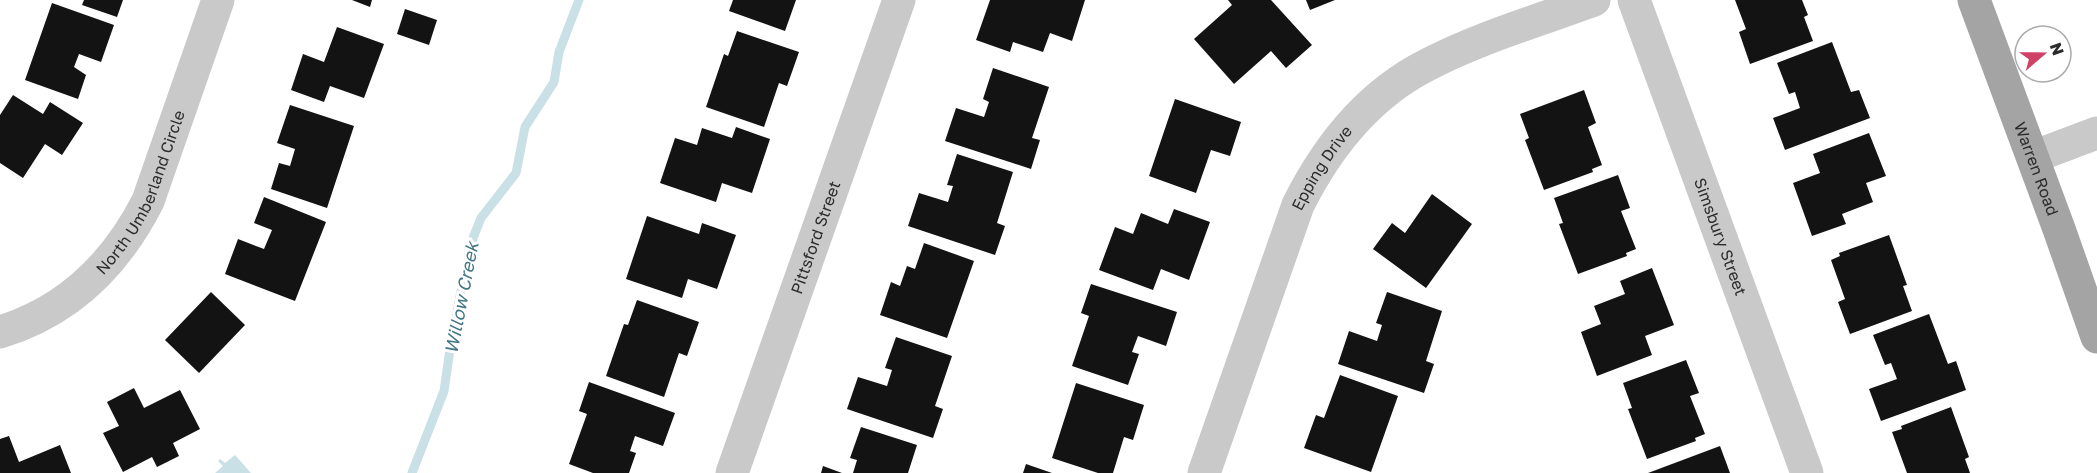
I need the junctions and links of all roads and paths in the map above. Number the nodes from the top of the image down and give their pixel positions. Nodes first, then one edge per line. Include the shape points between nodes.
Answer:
1 (218, 0) edge
2 (899, 0) edge
3 (1594, 0) edge
4 (1634, 0) edge
5 (1974, 0) edge
6 (2097, 133) edge
7 (2033, 157) junction
8 (0, 332) edge
9 (2097, 337) edge
10 (732, 473) edge
11 (1204, 473) edge
12 (1807, 473) edge

1 - 8 street, North Umberland Circle via 148,201 135,226 116,254 75,294 43,315
2 - 10 street, Pittsford Street
3 - 11 street, Epping Drive via 1425,66 1372,102 1350,124 1312,176 1298,205
4 - 12 street, Simsbury Street
5 - 7 main road, Warren Road
6 - 7 street
7 - 9 main road, Warren Road

